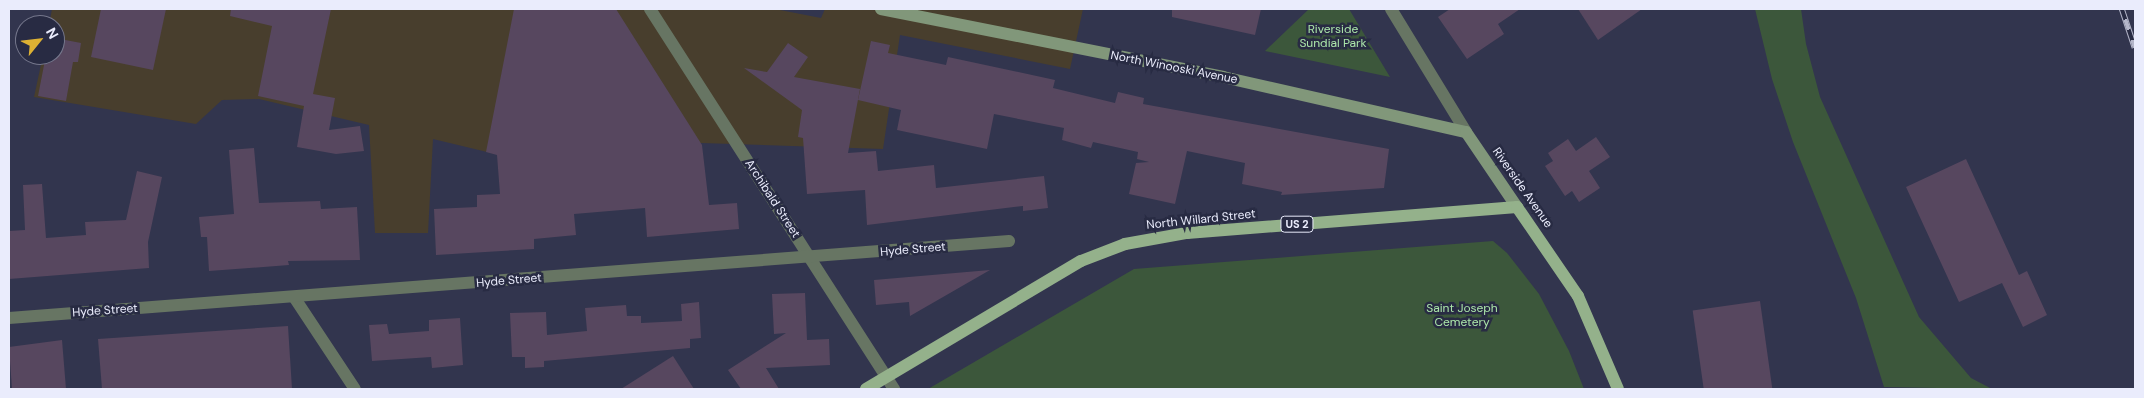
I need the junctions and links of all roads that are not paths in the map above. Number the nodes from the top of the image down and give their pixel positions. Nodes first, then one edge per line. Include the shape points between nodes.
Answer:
1 (650, 9) edge
2 (880, 9) edge
3 (1391, 9) edge
4 (1466, 132) junction
5 (1517, 206) junction
6 (1009, 241) dead end
7 (809, 257) junction
8 (294, 297) junction
9 (9, 318) edge
10 (886, 378) junction
11 (354, 389) edge
12 (866, 389) edge
13 (894, 389) edge
14 (1618, 389) edge

1 - 7 street, Archibald Street
2 - 4 main road, North Winooski Avenue via 1223,77
3 - 4 street, Riverside Avenue
4 - 5 main road, Riverside Avenue
5 - 10 main road, North Willard Street / US 2 via 1187,233 1125,244 1081,261
5 - 14 main road, Riverside Avenue via 1578,296
6 - 7 street, Hyde Street
7 - 8 street, Hyde Street
7 - 10 street, Archibald Street
8 - 9 street, Hyde Street
8 - 11 street
10 - 12 main road, North Willard Street / US 2
10 - 13 street, Archibald Street

